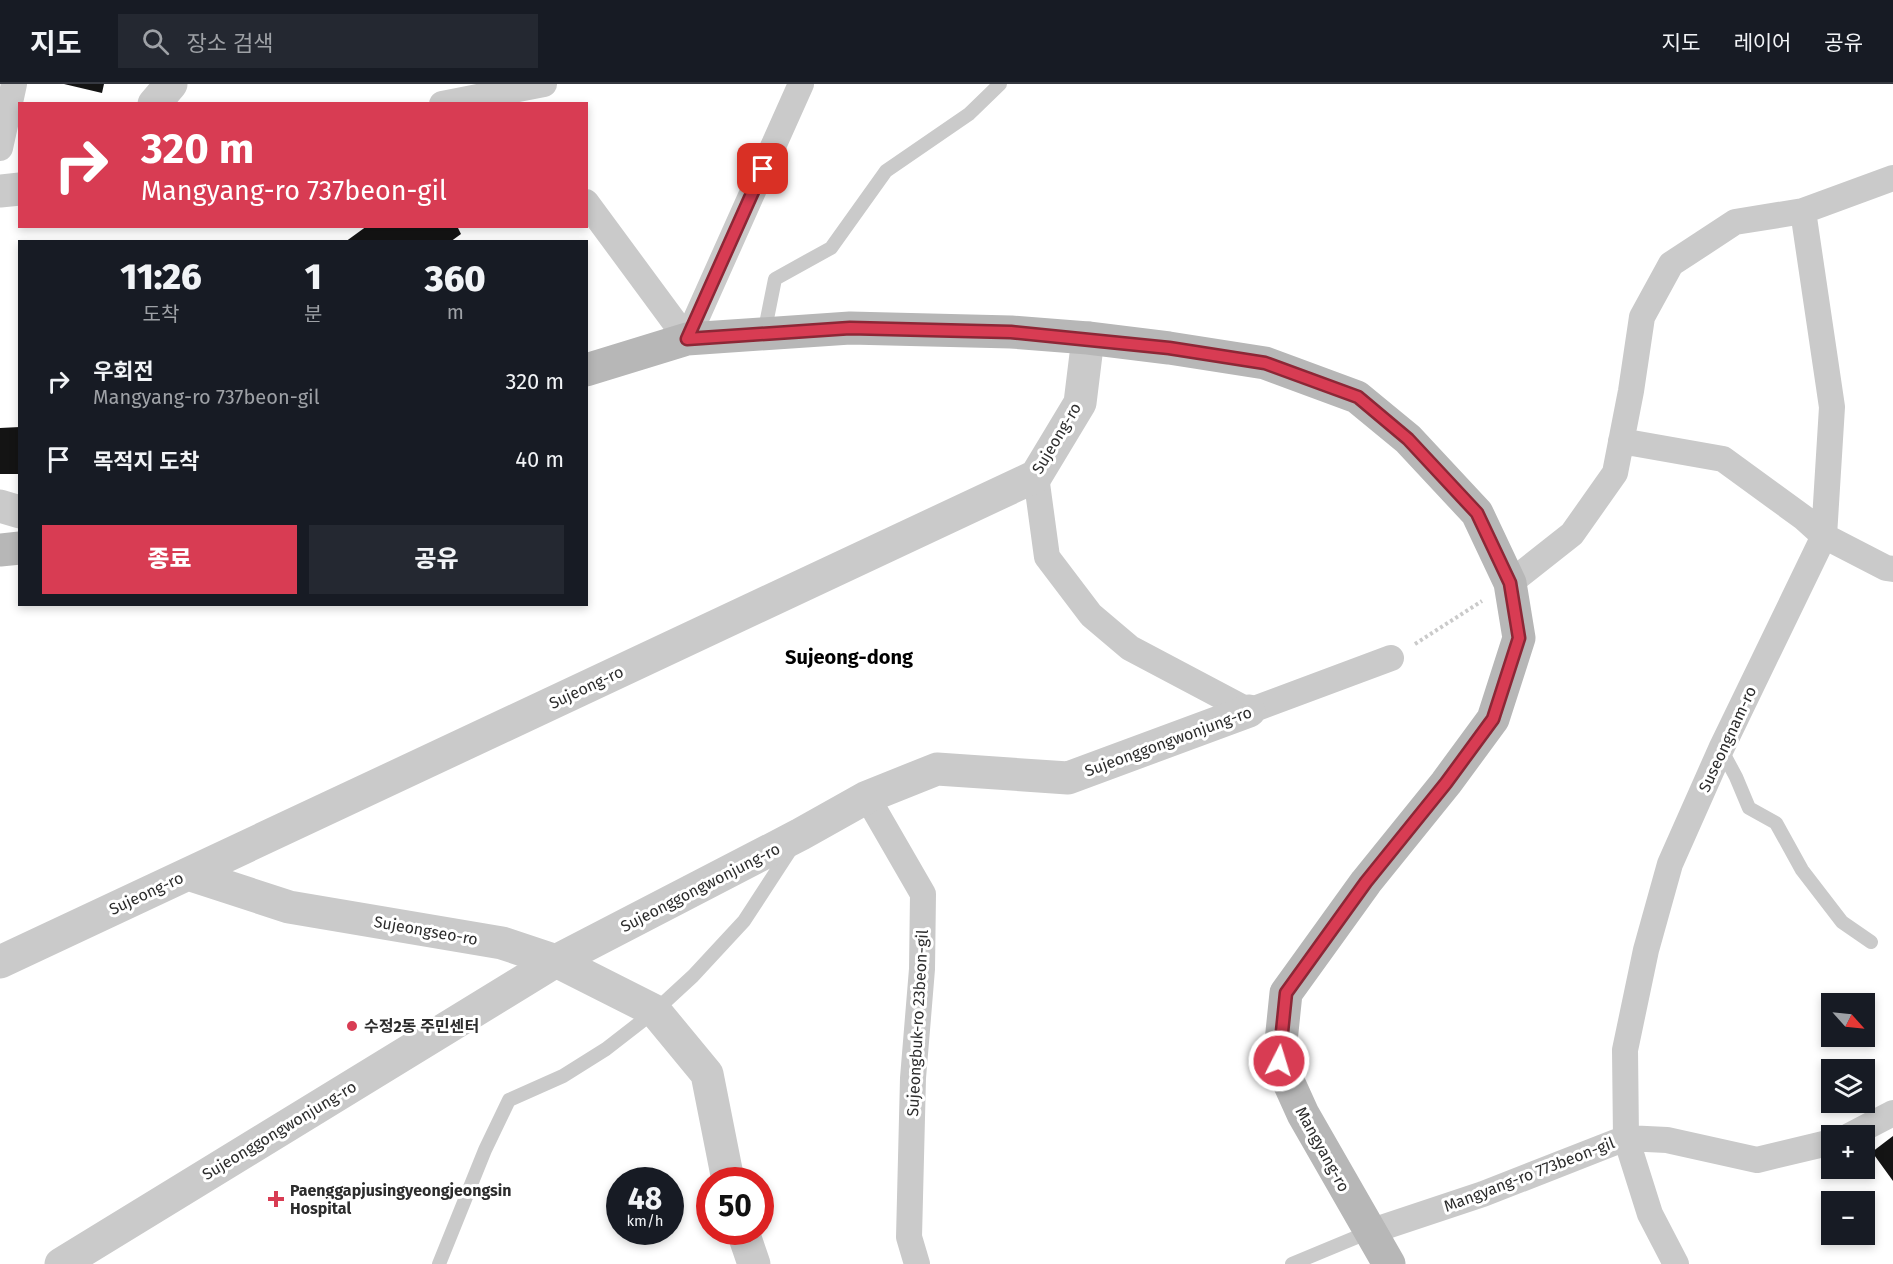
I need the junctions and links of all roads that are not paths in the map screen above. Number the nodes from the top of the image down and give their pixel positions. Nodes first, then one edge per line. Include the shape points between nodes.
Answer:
1 (14, 84) edge
2 (171, 84) edge
3 (544, 84) edge
4 (801, 84) edge
5 (1000, 84) edge
6 (507, 93) edge
7 (156, 102) edge
8 (454, 102) edge
9 (0, 148) edge
10 (1893, 178) edge
11 (18, 189) edge
12 (0, 191) edge
13 (588, 205) edge
14 (1803, 211) junction
15 (764, 333) junction
16 (1088, 338) junction
17 (687, 339) junction
18 (588, 369) edge
19 (1621, 441) junction
20 (1036, 476) junction
21 (0, 506) edge
22 (18, 511) edge
23 (1824, 536) junction
24 (18, 548) edge
25 (0, 550) edge
26 (1893, 569) edge
27 (1510, 583) junction
28 (1391, 658) road end
29 (1249, 711) junction
30 (1721, 749) junction
31 (867, 797) junction
32 (801, 834) junction
33 (188, 874) junction
34 (1871, 942) dead end
35 (556, 961) junction
36 (0, 962) edge
37 (655, 1011) junction
38 (1893, 1113) edge
39 (1870, 1125) edge
40 (1626, 1138) junction
41 (1821, 1145) edge
42 (725, 1167) edge
43 (1369, 1232) junction
44 (748, 1245) edge
45 (61, 1264) edge
46 (439, 1264) edge
47 (754, 1264) edge
48 (917, 1264) edge
49 (1292, 1264) edge
50 (1389, 1264) edge
51 (1676, 1264) edge

1 - 9 street
2 - 7 street
3 - 6 street
4 - 17 street
5 - 15 lane via 969,114 886,171 831,248 775,279
6 - 8 street
10 - 14 street
11 - 12 street
13 - 17 street
14 - 19 street via 1735,222 1671,264 1642,317
14 - 23 street, Suseongnam-ro via 1832,407
15 - 16 main road, Mangyang-ro via 850,328
15 - 17 main road, Mangyang-ro
16 - 20 street, Sujeong-ro via 1080,403
16 - 27 main road, Mangyang-ro via 1265,363 1358,397 1408,439 1477,513
17 - 18 main road, Mangyang-ro
19 - 23 street via 1723,459
19 - 27 street via 1615,473 1572,534
20 - 29 street via 1047,557 1091,615 1130,648
20 - 33 street, Sujeong-ro
21 - 22 street
23 - 26 street
23 - 30 street, Suseongnam-ro
24 - 25 main road
27 - 43 main road, Mangyang-ro via 1519,638 1493,719 1366,882 1286,993 1279,1061 1303,1114
28 - 29 street, Sujeonggongwonjung-ro
29 - 31 street, Sujeonggongwonjung-ro via 1068,778 937,768
30 - 34 lane via 1749,808 1776,823 1802,870 1842,922
30 - 40 street, Suseongnam-ro via 1670,864 1646,950 1625,1050
31 - 32 street, Sujeonggongwonjung-ro
31 - 48 street, Sujeongbuk-ro 23beon-gil via 924,894 909,1237
32 - 35 street, Sujeonggongwonjung-ro
32 - 37 lane via 744,921
33 - 35 street, Sujeongseo-ro via 289,907 502,942
33 - 36 street, Sujeong-ro
35 - 37 street, Sujeongseo-ro
35 - 45 street, Sujeonggongwonjung-ro
37 - 42 street, Sujeongseo-ro via 707,1074
37 - 46 lane via 606,1049 562,1076 509,1100
38 - 39 street
40 - 41 street, Mangyang-ro 773beon-gil via 1667,1140 1757,1160
40 - 43 street, Mangyang-ro 773beon-gil via 1483,1194
40 - 51 street, Suseongnam-ro via 1650,1214
43 - 49 lane
43 - 50 main road, Mangyang-ro
44 - 47 street

